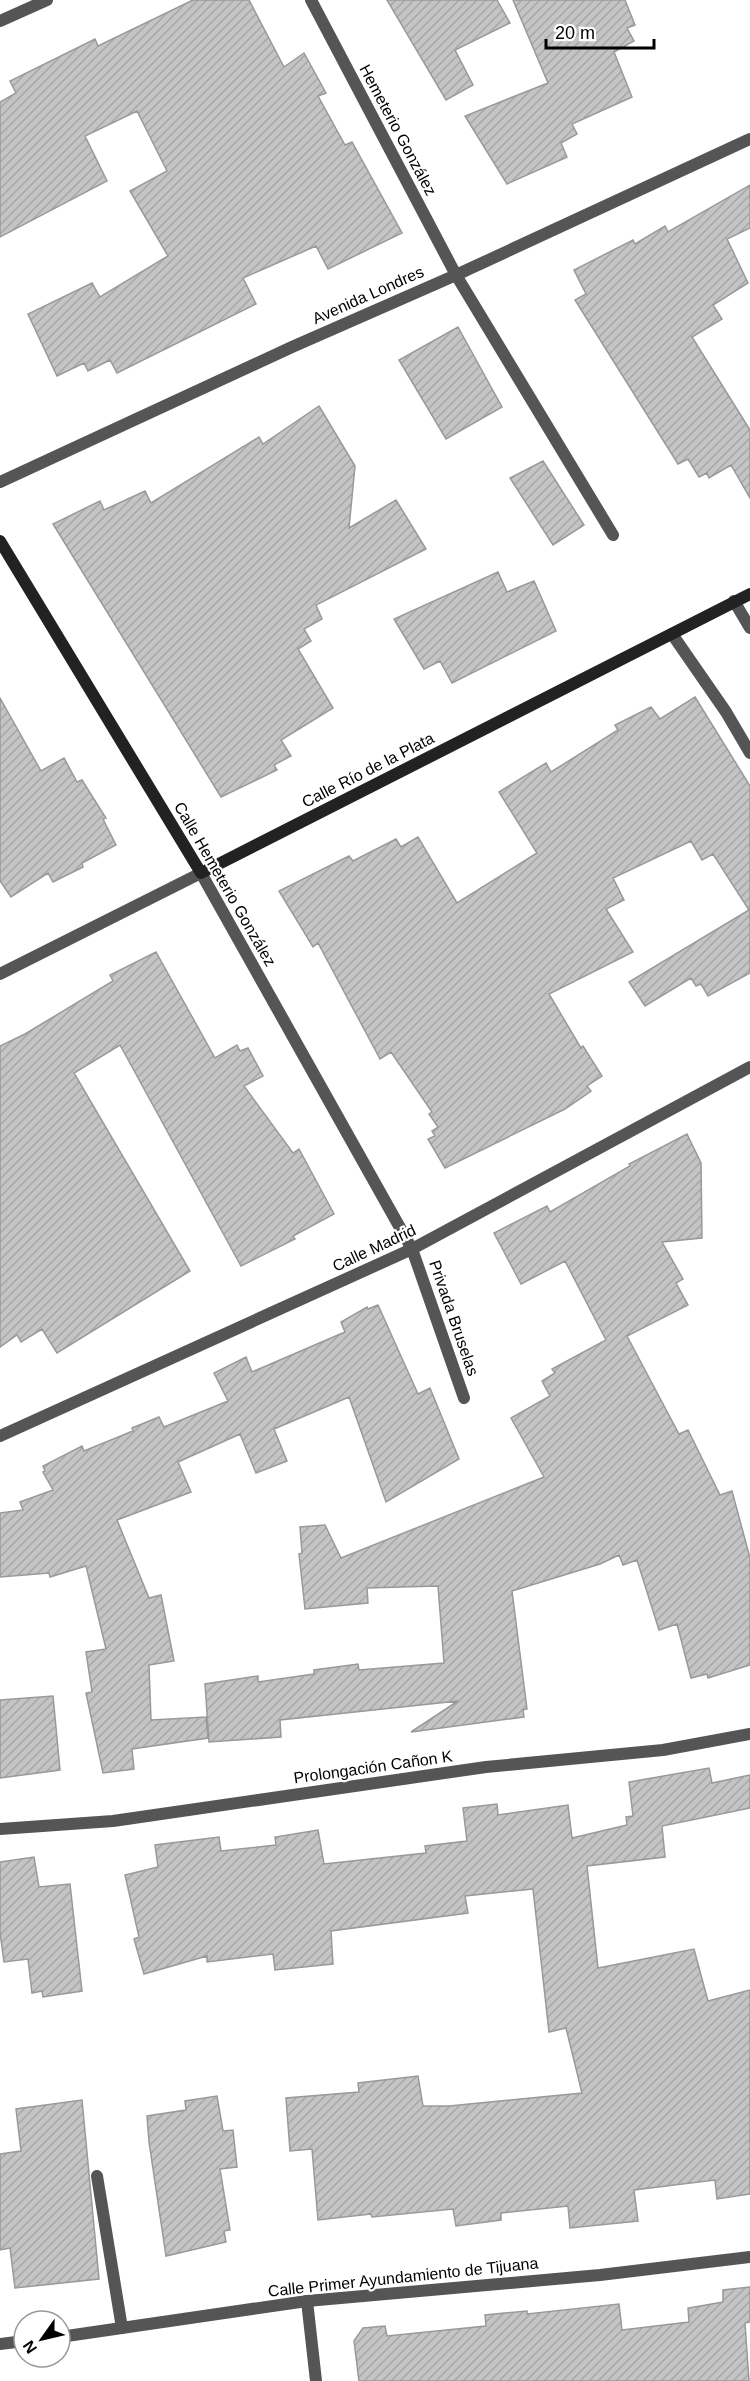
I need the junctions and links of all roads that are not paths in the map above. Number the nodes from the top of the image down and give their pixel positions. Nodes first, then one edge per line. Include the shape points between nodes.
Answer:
1 (47, 0) edge
2 (311, 0) edge
3 (0, 21) edge
4 (750, 139) edge
5 (456, 275) junction
6 (0, 482) edge
7 (613, 535) dead end
8 (0, 541) edge
9 (750, 594) edge
10 (734, 601) junction
11 (750, 628) edge
12 (672, 634) junction
13 (750, 753) edge
14 (201, 873) junction
15 (0, 974) edge
16 (750, 1067) edge
17 (412, 1249) junction
18 (464, 1398) dead end
19 (0, 1436) edge
20 (750, 1734) edge
21 (0, 1829) edge
22 (97, 2176) dead end
23 (750, 2257) edge
24 (307, 2301) junction
25 (122, 2328) junction
26 (72, 2335) edge
27 (316, 2381) edge

1 - 3 street
2 - 5 street, Hemeterio González
4 - 5 street, Avenida Londres
5 - 6 street, Avenida Londres
5 - 7 street, Hemeterio González
8 - 14 main road, Calle Hemeterio González
9 - 10 main road, Calle Río de la Plata
10 - 11 street
10 - 12 main road, Calle Río de la Plata
12 - 13 street
12 - 14 main road, Calle Río de la Plata
14 - 15 street, Calle Río de la Plata
14 - 17 street, Calle Hemeterio González
16 - 17 street, Calle Madrid
17 - 18 street, Privada Bruselas
17 - 19 street, Calle Madrid
20 - 21 street, Prolongación Cañon K via 663,1750 486,1767 113,1821
22 - 25 street
23 - 24 street, Calle Primer Ayundamiento de Tijuana via 600,2275
24 - 25 street, Calle Primer Ayundamiento de Tijuana
24 - 27 street
25 - 26 street, Calle Primer Ayundamiento de Tijuana

